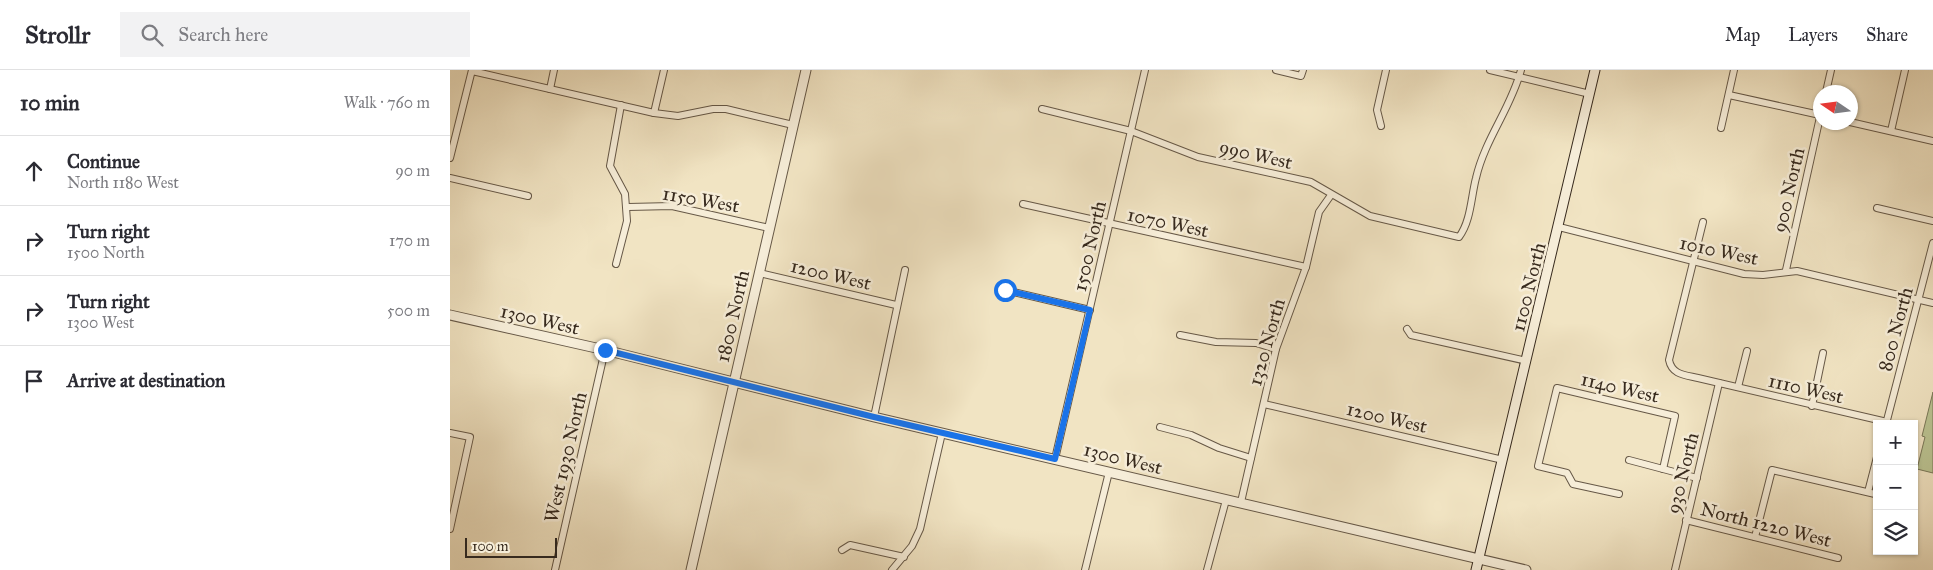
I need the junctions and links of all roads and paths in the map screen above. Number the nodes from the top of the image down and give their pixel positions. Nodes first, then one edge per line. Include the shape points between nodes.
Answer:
1 (472, 70) edge
2 (554, 70) edge
3 (664, 70) edge
4 (806, 70) edge
5 (1145, 70) edge
6 (1276, 70) edge
7 (1386, 70) edge
8 (1490, 70) edge
9 (1595, 70) edge
10 (1734, 70) edge
11 (1831, 70) edge
12 (1905, 70) edge
13 (1302, 73) edge
14 (1520, 73) edge
15 (1828, 85) edge
16 (550, 88) junction
17 (1590, 94) junction
18 (1729, 95) junction
19 (621, 105) junction
20 (1042, 109) dead end
21 (654, 112) junction
22 (1813, 114) edge
23 (1858, 124) edge
24 (793, 125) junction
25 (1381, 126) dead end
26 (1721, 128) dead end
27 (1817, 130) edge
28 (1131, 131) junction
29 (1891, 131) junction
30 (1933, 141) edge
31 (450, 158) edge
32 (450, 178) edge
33 (1331, 195) junction
34 (528, 196) dead end
35 (1023, 204) dead end
36 (628, 207) junction
37 (1877, 208) dead end
38 (1933, 220) edge
39 (1703, 222) dead end
40 (1109, 224) junction
41 (1559, 227) junction
42 (769, 228) junction
43 (1933, 242) edge
44 (1694, 261) junction
45 (616, 264) dead end
46 (1306, 267) junction
47 (904, 270) dead end
48 (1786, 270) junction
49 (759, 273) junction
50 (1005, 290) dead end
51 (1918, 300) junction
52 (1933, 304) edge
53 (896, 305) junction
54 (1090, 310) junction
55 (450, 315) edge
56 (1408, 329) dead end
57 (1180, 335) dead end
58 (1276, 349) junction
59 (605, 350) junction
60 (1747, 351) dead end
61 (1823, 353) dead end
62 (1526, 361) junction
63 (734, 382) junction
64 (1720, 383) junction
65 (1738, 388) junction
66 (1264, 404) junction
67 (1812, 406) junction
68 (874, 417) junction
69 (1873, 420) edge
70 (1887, 420) edge
71 (1160, 427) dead end
72 (942, 432) junction
73 (450, 433) edge
74 (1251, 458) junction
75 (1055, 459) junction
76 (1502, 460) junction
77 (1629, 460) dead end
78 (1875, 465) edge
79 (1663, 469) junction
80 (1109, 472) junction
81 (1697, 478) junction
82 (1868, 492) junction
83 (1873, 493) edge
84 (1619, 494) dead end
85 (1226, 500) junction
86 (1241, 502) junction
87 (1686, 520) junction
88 (450, 529) edge
89 (1756, 536) junction
90 (842, 550) dead end
91 (904, 557) junction
92 (1838, 558) dead end
93 (1479, 559) junction
94 (897, 568) edge
95 (555, 570) edge
96 (691, 570) edge
97 (1085, 570) edge
98 (1208, 570) edge
99 (1476, 570) edge
100 (1526, 570) edge
101 (1674, 570) edge

1 - 16 street
1 - 31 street
2 - 16 street
3 - 21 street
4 - 24 street, 1800 North
5 - 28 street, 1500 North
6 - 13 street
7 - 25 street via 1376,110
8 - 14 street
9 - 17 street, 1100 North
10 - 18 street
11 - 15 street
12 - 29 street
14 - 17 street
14 - 33 street, 990 West via 1484,151 1465,229 1459,237 1370,216
16 - 19 street
17 - 41 street, 1100 North
18 - 22 street
18 - 26 street
19 - 21 street
19 - 36 street via 610,166
20 - 28 street, 990 West
21 - 24 street via 678,116 726,109
23 - 29 street
24 - 42 street, 1800 North
27 - 48 street, 900 North
28 - 33 street, 990 West via 1198,157 1311,182
28 - 40 street, 1500 North
29 - 30 street
32 - 34 street
33 - 46 street, 1320 North via 1319,212
35 - 40 street, 1070 West
36 - 42 street, 1150 West via 672,206
36 - 45 street
37 - 38 street
39 - 44 street, 1110 West
40 - 46 street, 1070 West
40 - 54 street, 1500 North
41 - 44 street, 1010 West
41 - 62 street, 1100 North
42 - 49 street, 1800 North
43 - 51 street, 800 North
44 - 48 street, 1010 West via 1744,274 1763,275
44 - 64 street, 1110 West via 1669,360 1670,368
46 - 58 street, 1320 North
47 - 53 street
48 - 51 street, 1010 West
49 - 53 street, 1200 West
49 - 63 street, 1800 North
50 - 54 street
51 - 52 street, 1010 West
51 - 70 street, 800 North
53 - 68 street
54 - 75 street, 1500 North
55 - 59 street, 1300 West
56 - 62 street via 1411,335
57 - 58 street via 1216,342 1256,343
58 - 66 street, 1320 North
59 - 63 street, 1300 West
59 - 95 street, West 1930 North
60 - 65 street
61 - 67 street
62 - 76 street, 1100 North
63 - 68 street, 1300 West
63 - 96 street, 1800 North
64 - 65 street, 1110 West
64 - 81 street, 930 North
65 - 67 street, 1110 West
66 - 74 street, 1320 North
66 - 76 street, 1200 West
67 - 69 street, 1110 West
68 - 72 street, 1300 West
71 - 74 street
72 - 75 street, 1300 West
72 - 91 street via 920,529
73 - 88 street via 470,437
74 - 86 street, 1320 North
75 - 80 street, 1300 West
76 - 93 street, 1100 North
77 - 79 street
78 - 82 street
79 - 81 street
79 - 84 street, 1140 West via 1675,416 1557,388 1538,466 1567,473 1573,484
80 - 85 street, 1300 West
80 - 97 street
81 - 87 street, 930 North
82 - 83 street
82 - 89 street via 1772,470
85 - 86 street, 1300 West
85 - 98 street
86 - 93 street, 1300 West
87 - 89 street, North 1220 West
87 - 101 street, 930 North
89 - 92 street, North 1220 West
90 - 91 street via 850,545
91 - 94 street
93 - 99 street, 1100 North
93 - 100 street, 1300 West

